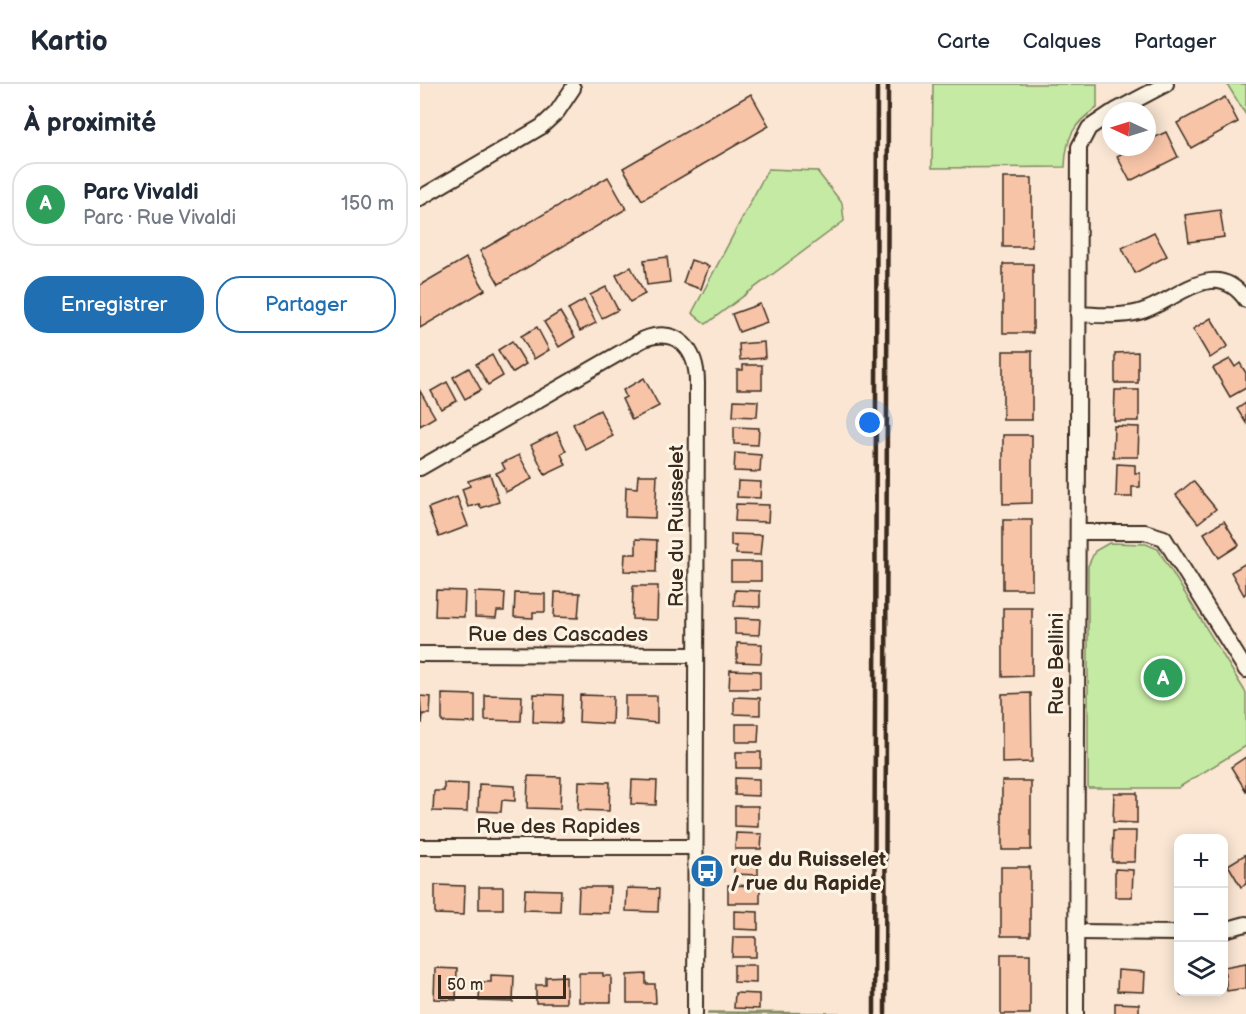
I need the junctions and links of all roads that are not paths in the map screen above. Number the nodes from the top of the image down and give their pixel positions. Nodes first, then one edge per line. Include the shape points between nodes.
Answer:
1 (1166, 84) edge
2 (573, 88) dead end
3 (1132, 102) edge
4 (1102, 119) edge
5 (420, 198) edge
6 (1246, 300) edge
7 (1078, 314) junction
8 (420, 468) edge
9 (1078, 532) junction
10 (420, 654) edge
11 (696, 655) junction
12 (1246, 670) edge
13 (420, 846) edge
14 (695, 847) junction
15 (1246, 924) edge
16 (1228, 929) edge
17 (1076, 932) junction
18 (1174, 933) edge
19 (695, 1014) edge
20 (1076, 1014) edge

1 - 3 street
2 - 5 street via 541,127
4 - 7 street, Rue Bellini via 1089,128 1078,147
6 - 7 street via 1236,288 1215,280 1199,283 1133,313
7 - 9 street, Rue Bellini
8 - 11 street, Rue du Ruisselet via 636,342 658,335 681,342 695,359 697,374
9 - 12 street via 1145,532 1164,538
9 - 17 street, Rue Bellini
10 - 11 street, Rue des Cascades
11 - 14 street, Rue du Ruisselet
13 - 14 street, Rue des Rapides
14 - 19 street, Rue du Ruisselet
15 - 16 street
17 - 18 street
17 - 20 street, Rue Bellini

